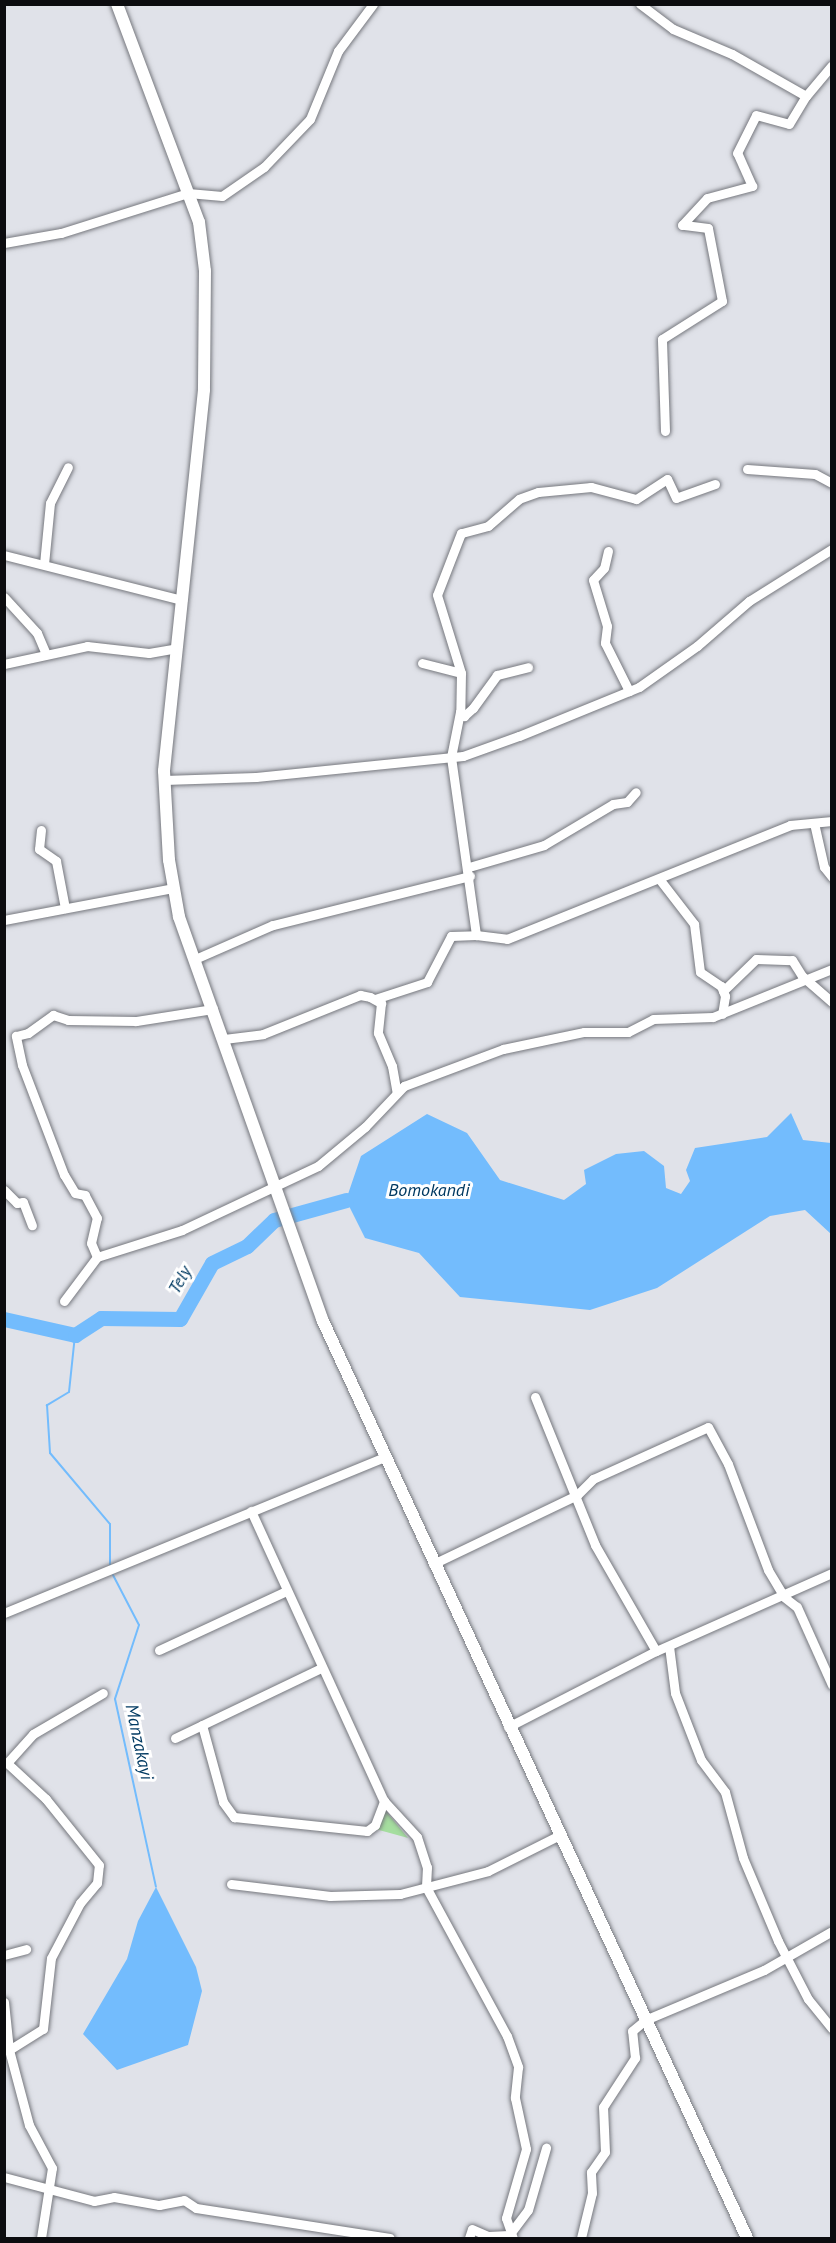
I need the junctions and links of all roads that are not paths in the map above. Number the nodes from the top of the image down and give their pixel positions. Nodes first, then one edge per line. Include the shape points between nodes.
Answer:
1 (117, 4) edge
2 (373, 4) edge
3 (640, 4) edge
4 (831, 65) edge
5 (806, 96) junction
6 (188, 193) junction
7 (4, 243) edge
8 (665, 431) dead end
9 (68, 467) dead end
10 (747, 470) dead end
11 (831, 483) edge
12 (715, 484) dead end
13 (831, 549) edge
14 (608, 551) dead end
15 (4, 555) edge
16 (44, 564) junction
17 (4, 597) edge
18 (182, 600) junction
19 (614, 636) dead end
20 (605, 643) junction
21 (177, 648) junction
22 (45, 652) junction
23 (422, 663) dead end
24 (4, 664) edge
25 (528, 667) dead end
26 (461, 673) junction
27 (629, 691) junction
28 (460, 712) junction
29 (450, 757) junction
30 (164, 780) junction
31 (636, 792) dead end
32 (831, 821) edge
33 (814, 823) junction
34 (41, 830) dead end
35 (469, 871) junction
36 (831, 877) edge
37 (660, 880) junction
38 (174, 888) junction
39 (65, 908) junction
40 (4, 920) edge
41 (476, 935) junction
42 (195, 959) junction
43 (831, 969) edge
44 (808, 982) junction
45 (723, 991) junction
46 (375, 999) junction
47 (831, 1002) edge
48 (213, 1009) junction
49 (722, 1014) junction
50 (16, 1036) junction
51 (4, 1039) edge
52 (224, 1039) junction
53 (397, 1093) junction
54 (275, 1183) junction
55 (4, 1190) edge
56 (32, 1225) dead end
57 (97, 1257) junction
58 (64, 1301) dead end
59 (535, 1397) dead end
60 (384, 1457) junction
61 (577, 1495) junction
62 (251, 1511) junction
63 (433, 1564) junction
64 (831, 1573) edge
65 (286, 1591) junction
66 (784, 1597) junction
67 (4, 1612) edge
68 (669, 1646) junction
69 (159, 1650) dead end
70 (656, 1651) junction
71 (321, 1668) junction
72 (831, 1685) edge
73 (103, 1693) dead end
74 (202, 1725) junction
75 (508, 1727) junction
76 (175, 1738) dead end
77 (384, 1801) junction
78 (558, 1836) junction
79 (231, 1884) dead end
80 (426, 1887) junction
81 (831, 1931) edge
82 (26, 1949) dead end
83 (4, 1955) edge
84 (789, 1956) junction
85 (4, 2002) edge
86 (645, 2020) junction
87 (831, 2029) edge
88 (9, 2050) junction
89 (546, 2148) dead end
90 (4, 2177) edge
91 (52, 2193) junction
92 (513, 2235) edge
93 (41, 2238) edge
94 (390, 2238) edge
95 (468, 2238) edge
96 (581, 2238) edge
97 (747, 2238) edge

1 - 6 main road
2 - 6 street via 338,51 310,119 264,166 222,196
3 - 5 street via 673,29 732,54
4 - 5 street
5 - 8 street via 789,124 756,115 737,153 752,186 707,198 682,225 708,228 722,301 662,339
6 - 7 street via 61,233
6 - 18 main road via 199,222 205,271 204,390
9 - 16 street via 51,503
10 - 11 street via 815,474
12 - 26 street via 676,498 668,479 636,499 591,487 538,492 519,499 488,526 461,533 437,595
13 - 27 street via 749,601 697,646
14 - 20 street via 604,568 593,580 607,626
15 - 16 street
16 - 18 street
17 - 22 street via 37,633
18 - 21 main road
19 - 20 street
20 - 27 street
21 - 22 street via 148,653 87,646
21 - 30 main road
22 - 24 street
23 - 26 street
25 - 28 street via 497,675 473,708 464,716
26 - 28 street
27 - 29 street via 519,736
28 - 29 street
29 - 30 street via 245,778
29 - 35 street
30 - 38 main road
31 - 35 street via 627,802 613,804 544,845
32 - 33 street
33 - 36 street
33 - 37 street via 790,825
34 - 39 street via 39,849 56,861
35 - 41 street
35 - 42 street via 273,925
37 - 41 street via 507,939
37 - 45 street via 688,911 698,932 694,953 700,972
38 - 39 street
38 - 42 main road
39 - 40 street
41 - 46 street via 451,936 427,982
42 - 48 main road
43 - 44 street
44 - 45 street via 792,960 762,958
44 - 47 street
44 - 49 street
45 - 49 street via 726,1005
46 - 52 street via 360,995 263,1034
46 - 53 street via 381,1003 378,1033 392,1066
48 - 50 street via 136,1021 68,1020 53,1015 28,1033
48 - 52 main road
49 - 53 street via 679,1021 653,1019 628,1032 585,1032 502,1049
50 - 51 street
50 - 57 street via 22,1065 64,1175 75,1193 85,1195 97,1218 90,1243
52 - 54 main road
53 - 54 street via 365,1127 318,1166
54 - 57 street via 257,1197 182,1230
54 - 60 main road via 322,1319
55 - 56 street via 17,1203 23,1203
57 - 58 street
59 - 61 street
60 - 62 street
60 - 63 main road
61 - 63 street
61 - 66 street via 593,1479 708,1427 728,1464 768,1570
61 - 70 street via 595,1545
62 - 65 street
62 - 67 street
63 - 75 main road
64 - 66 street
65 - 69 street
65 - 71 street
66 - 68 street
66 - 72 street via 797,1607
68 - 70 street
68 - 84 street via 675,1693 701,1760 725,1792 743,1858
70 - 75 street
71 - 74 street
71 - 77 street
73 - 88 street via 33,1734 7,1763 45,1799 99,1865 97,1883 80,1903 51,1958 43,2029
74 - 76 street
74 - 77 street via 223,1802 234,1817 367,1831 375,1825
75 - 78 main road
77 - 80 street via 417,1837 427,1867
78 - 80 street via 488,1871
78 - 86 main road
79 - 80 street via 330,1896 381,1897
80 - 92 street via 507,2036 518,2067 515,2098 526,2149 506,2218
81 - 84 street
82 - 83 street
84 - 86 street
84 - 87 street via 807,1999
85 - 88 street
86 - 96 street via 632,2031 634,2058 603,2107 605,2152 591,2172 592,2193
86 - 97 main road
88 - 91 street via 29,2125 52,2168
89 - 92 street via 528,2210
90 - 91 street
91 - 93 street
91 - 94 street via 159,2205 184,2200 196,2208
92 - 95 street via 488,2236 472,2229

